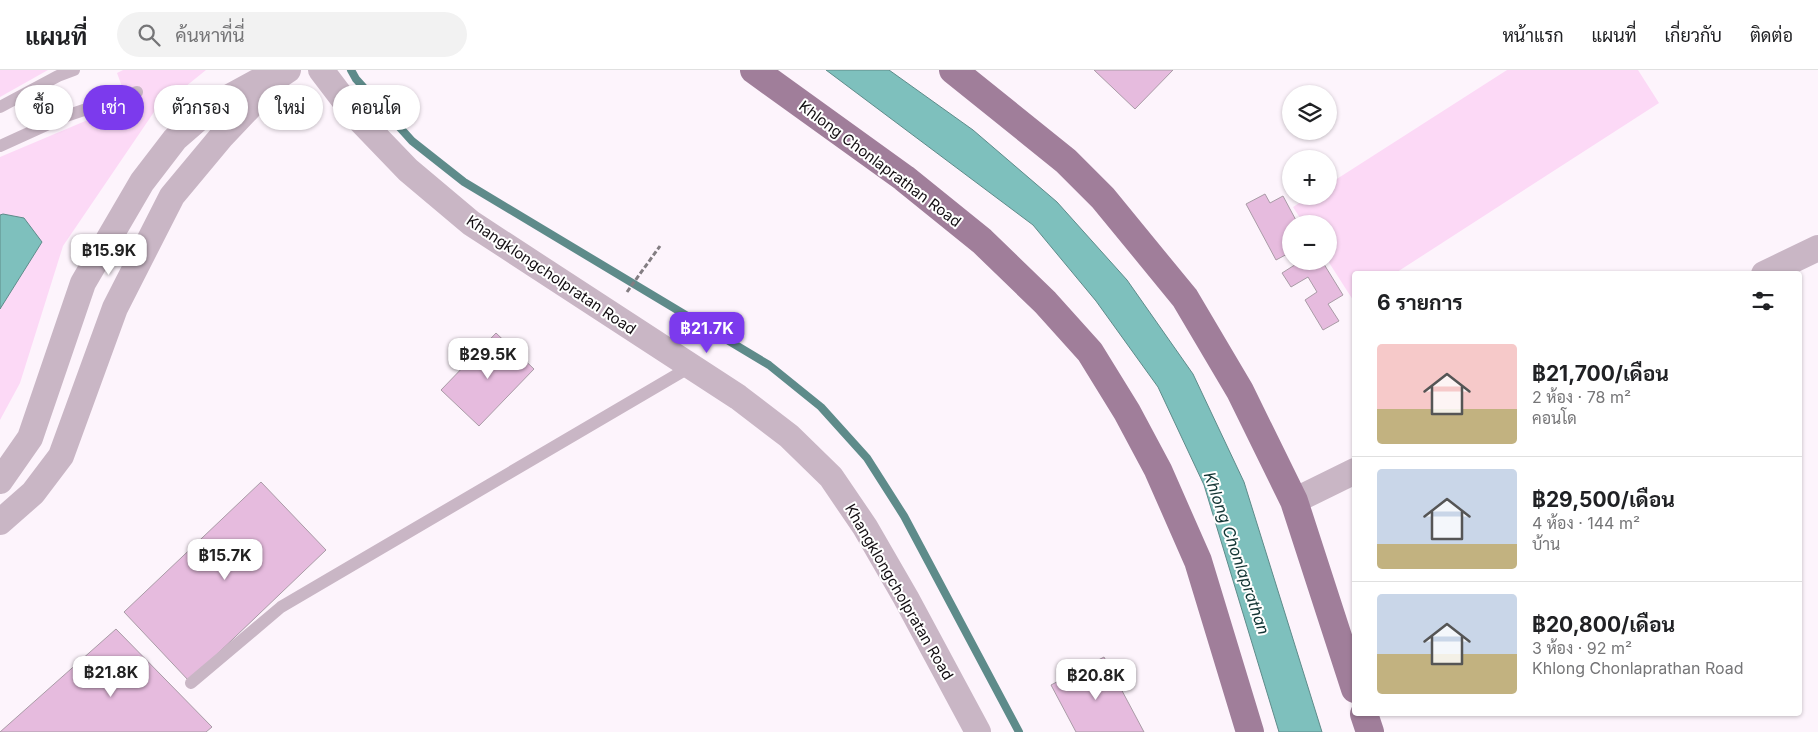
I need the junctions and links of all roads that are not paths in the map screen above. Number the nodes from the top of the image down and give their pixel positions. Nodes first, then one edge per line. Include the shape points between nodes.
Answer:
1 (74, 70) edge
2 (321, 70) edge
3 (754, 70) edge
4 (959, 72) edge
5 (284, 73) edge
6 (0, 108) edge
7 (83, 110) edge
8 (0, 146) edge
9 (1818, 248) edge
10 (1770, 271) edge
11 (690, 367) junction
12 (1352, 472) edge
13 (0, 481) edge
14 (1294, 501) junction
15 (0, 522) edge
16 (1352, 680) edge
17 (191, 683) dead end
18 (1365, 716) edge
19 (978, 732) edge
20 (1250, 732) edge
21 (1370, 732) edge

1 - 6 lane
2 - 11 street, Khangklongcholpratan Road via 356,116 408,170 471,223
3 - 20 main road, Khlong Chonlaprathan Road via 904,178 982,241 1045,302 1090,352 1158,470 1198,561
4 - 14 main road via 1066,161 1103,198 1185,298 1240,391
5 - 13 street via 257,82 213,106 175,139 142,182 83,283 30,438
5 - 15 street via 222,136 172,196 115,308 61,456 33,493
7 - 8 lane
9 - 10 street
11 - 17 lane via 281,607
11 - 19 street, Khangklongcholpratan Road via 738,397 789,436 831,477 878,551
12 - 14 street
14 - 16 main road
18 - 21 main road

